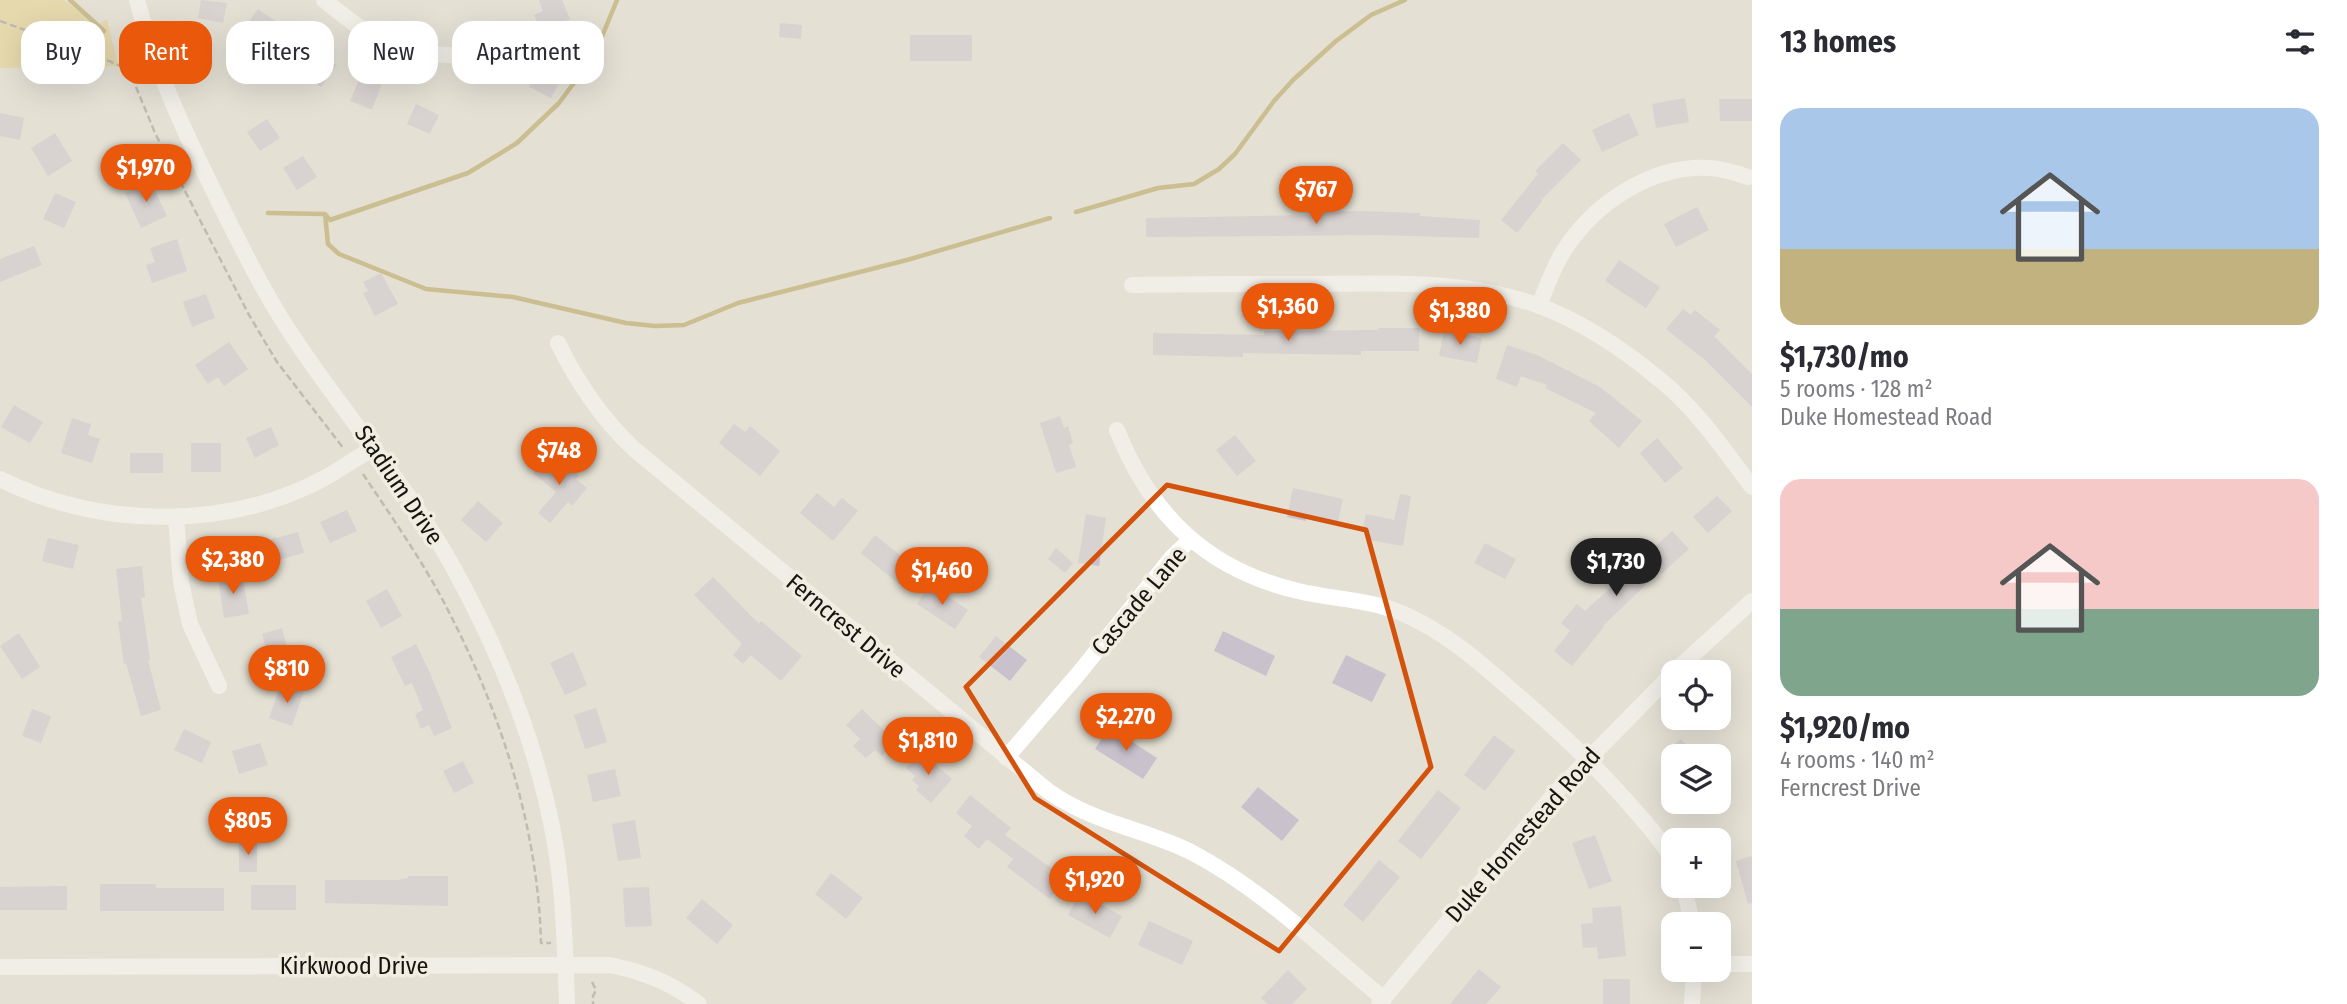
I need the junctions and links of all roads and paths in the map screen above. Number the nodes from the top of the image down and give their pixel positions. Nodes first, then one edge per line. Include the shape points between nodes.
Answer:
1 (137, 0) edge
2 (324, 0) edge
3 (0, 21) edge
4 (452, 55) edge
5 (1748, 177) dead end
6 (1132, 285) dead end
7 (1539, 306) junction
8 (558, 343) dead end
9 (1117, 430) dead end
10 (375, 448) junction
11 (353, 459) junction
12 (0, 479) edge
13 (1752, 487) edge
14 (176, 517) junction
15 (1190, 540) junction
16 (1752, 601) edge
17 (1686, 660) edge
18 (1661, 684) edge
19 (219, 685) dead end
20 (1006, 758) junction
21 (1588, 759) junction
22 (1661, 843) edge
23 (565, 943) junction
24 (566, 964) junction
25 (1731, 964) edge
26 (1752, 964) edge
27 (591, 965) junction
28 (0, 967) edge
29 (1693, 982) edge
30 (1381, 1001) edge
31 (568, 1004) edge
32 (593, 1004) edge
33 (699, 1004) edge
34 (1692, 1004) edge

1 - 10 street, Stadium Drive via 180,124 257,278 302,350
2 - 4 street via 398,48
3 - 11 path via 59,51 129,70 155,133 276,362
5 - 7 street via 1723,170 1690,169 1624,192 1575,234
6 - 7 street via 1446,285
7 - 13 street via 1597,335 1661,380 1699,418
8 - 20 street, Ferncrest Drive via 585,394 634,449
9 - 15 street via 1142,482
10 - 11 street
10 - 23 street, Stadium Drive via 453,567 509,685 532,751 555,842
11 - 14 street via 329,475 264,501 214,514
11 - 23 path via 440,595 483,686 520,799 534,860 541,943
12 - 14 street via 97,511
14 - 19 street via 190,624
15 - 20 street, Cascade Lane
15 - 21 street via 1254,578 1301,592 1381,605 1426,625 1470,654
16 - 17 street, Duke Homestead Road
18 - 21 street, Duke Homestead Road
20 - 30 street, Ferncrest Drive via 1078,811 1169,843 1225,871
21 - 22 street
21 - 30 street, Duke Homestead Road
23 - 24 street, Stadium Drive
24 - 27 street, Kirkwood Drive
24 - 28 street, Kirkwood Drive
24 - 31 street, Stadium Drive
25 - 26 street
27 - 32 path via 596,990
27 - 33 street, Kirkwood Drive via 610,965 663,980
29 - 34 street

